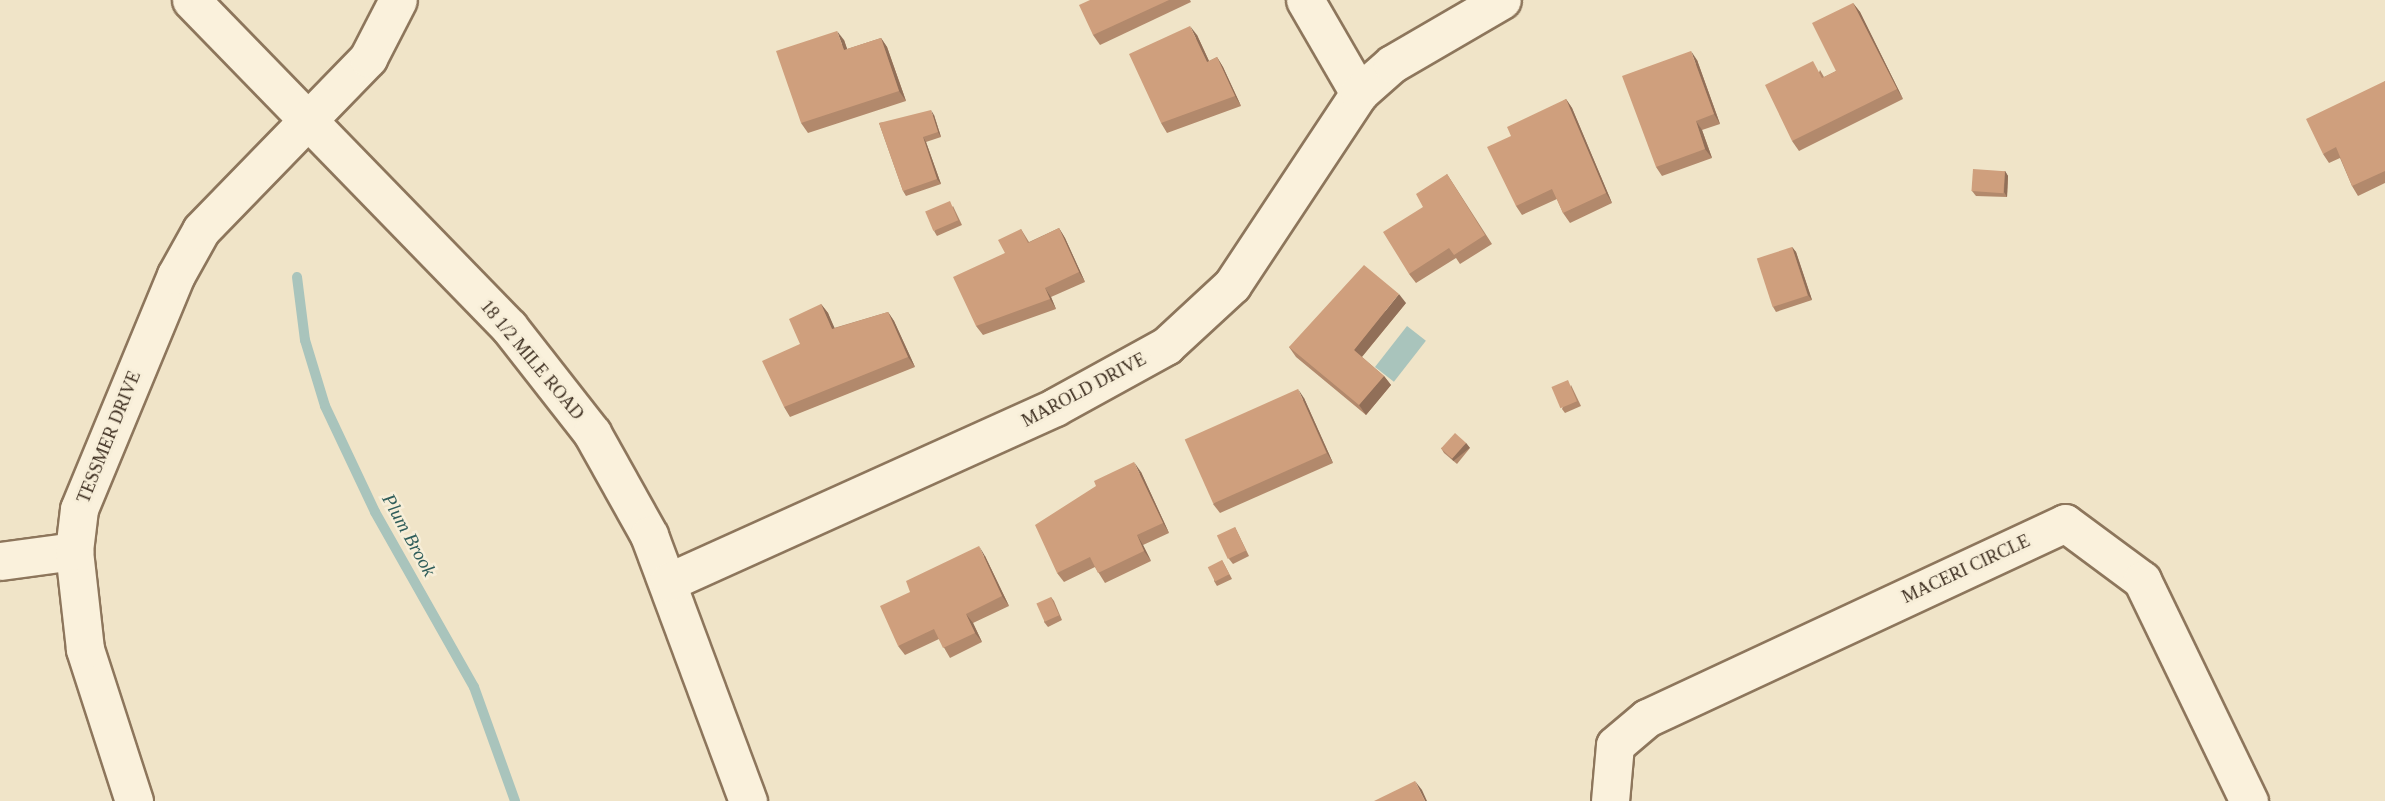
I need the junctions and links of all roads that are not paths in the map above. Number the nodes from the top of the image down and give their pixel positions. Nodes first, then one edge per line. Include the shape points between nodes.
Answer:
1 (191, 0) edge
2 (398, 0) edge
3 (1305, 0) edge
4 (1502, 0) edge
5 (1359, 93) junction
6 (304, 119) junction
7 (74, 551) junction
8 (0, 561) edge
9 (668, 582) junction
10 (134, 801) edge
11 (748, 801) edge
12 (1611, 801) edge
13 (2249, 801) edge

1 - 6 street, 18 1/2 MILE ROAD
2 - 6 street, TESSMER DRIVE via 368,58
3 - 5 street
4 - 5 street, MAROLD DRIVE via 1392,64
5 - 9 street, MAROLD DRIVE via 1261,246 1205,314 1166,346 1042,414
6 - 7 street, TESSMER DRIVE via 222,203 176,275 79,509
6 - 9 street, 18 1/2 MILE ROAD via 553,379 626,491
7 - 8 street
7 - 10 street, TESSMER DRIVE via 85,649
9 - 11 street, 18 1/2 MILE ROAD
12 - 13 street, MACERI CIRCLE via 1615,745 1647,718 2065,523 2142,580

